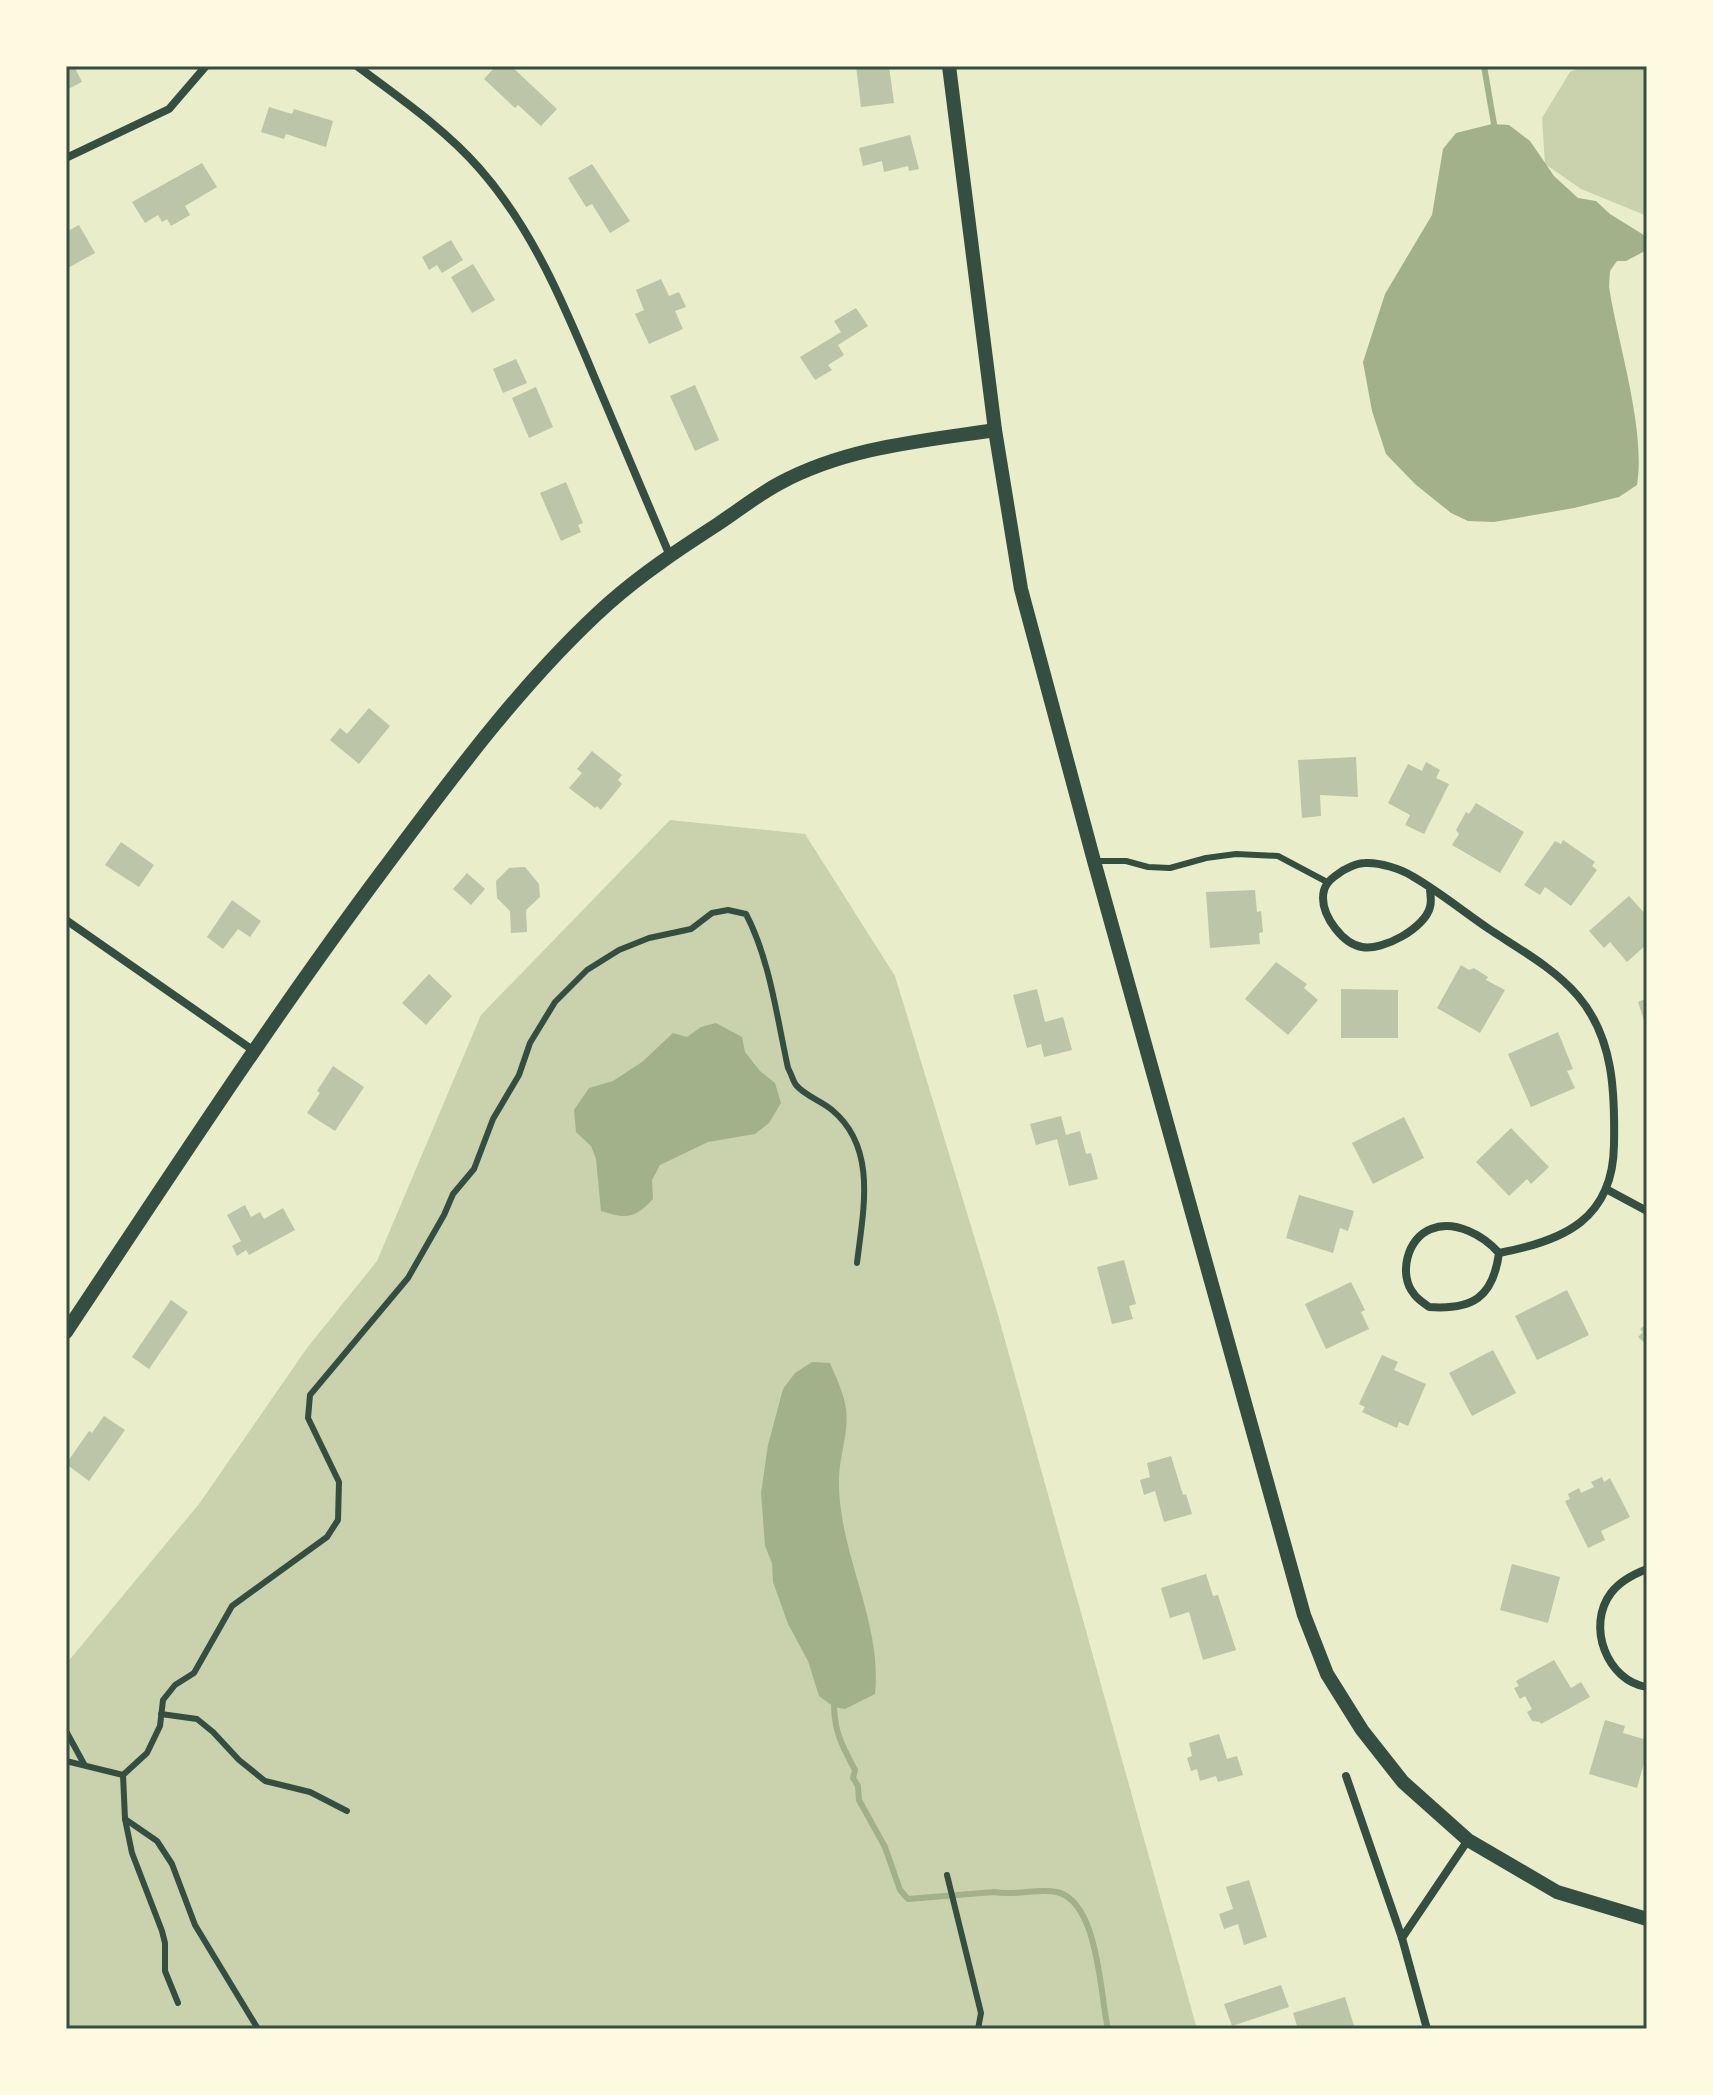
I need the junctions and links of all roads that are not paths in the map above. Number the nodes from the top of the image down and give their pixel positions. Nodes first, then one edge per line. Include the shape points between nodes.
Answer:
1 (206, 66) edge
2 (357, 66) edge
3 (949, 66) edge
4 (66, 158) edge
5 (995, 430) junction
6 (670, 556) junction
7 (1094, 861) junction
8 (1327, 882) junction
9 (1430, 888) junction
10 (66, 920) edge
11 (254, 1051) junction
12 (1606, 1189) junction
13 (1647, 1211) edge
14 (1499, 1253) junction
15 (857, 1263) dead end
16 (66, 1332) edge
17 (1647, 1569) edge
18 (1647, 1687) edge
19 (161, 1714) junction
20 (66, 1731) edge
21 (66, 1761) edge
22 (84, 1764) junction
23 (123, 1775) junction
24 (1346, 1776) dead end
25 (347, 1811) dead end
26 (125, 1819) junction
27 (1468, 1840) junction
28 (947, 1875) dead end
29 (1647, 1919) edge
30 (1402, 1938) junction
31 (178, 2003) dead end
32 (258, 2029) edge
33 (978, 2029) edge
34 (1427, 2029) edge

1 - 4 street via 169,109
2 - 6 street via 456,145 513,213 573,328
3 - 5 street
5 - 6 street via 875,448 821,464 780,483
5 - 7 street via 1021,589
6 - 11 street via 610,602 555,656 445,788
7 - 8 lane via 1170,868 1236,854 1278,856
7 - 27 street via 1304,1615 1327,1674 1362,1730 1403,1782
8 - 9 street via 1364,862 1409,874
8 - 9 street via 1323,897 1329,921 1360,947 1383,946 1414,929 1430,908
9 - 12 street via 1533,957 1578,996 1592,1018 1615,1088 1614,1158
10 - 11 street
11 - 16 street
12 - 13 street
12 - 14 street via 1596,1210 1570,1231
14 - 14 street via 1494,1278 1481,1298 1466,1305 1429,1307 1413,1294 1405,1276 1416,1240 1430,1229 1468,1231
15 - 19 lane via 864,1162 850,1130 833,1110 796,1086 746,914 712,913 691,929 639,942 587,970 555,1002 530,1043 474,1169 453,1194 408,1278 310,1395 308,1418 339,1482 338,1520 327,1537 232,1606 194,1673 163,1700
17 - 18 street via 1610,1594 1601,1618 1602,1649 1632,1685
19 - 23 lane via 147,1753
19 - 25 lane via 197,1719 265,1781 310,1792
20 - 22 lane
21 - 22 lane
22 - 23 lane
23 - 26 lane
24 - 30 street
26 - 31 lane via 132,1853 162,1931 165,1971
26 - 32 lane via 157,1841 172,1864 195,1925
27 - 29 street via 1557,1892
27 - 30 street
28 - 33 lane via 981,2013
30 - 34 street

